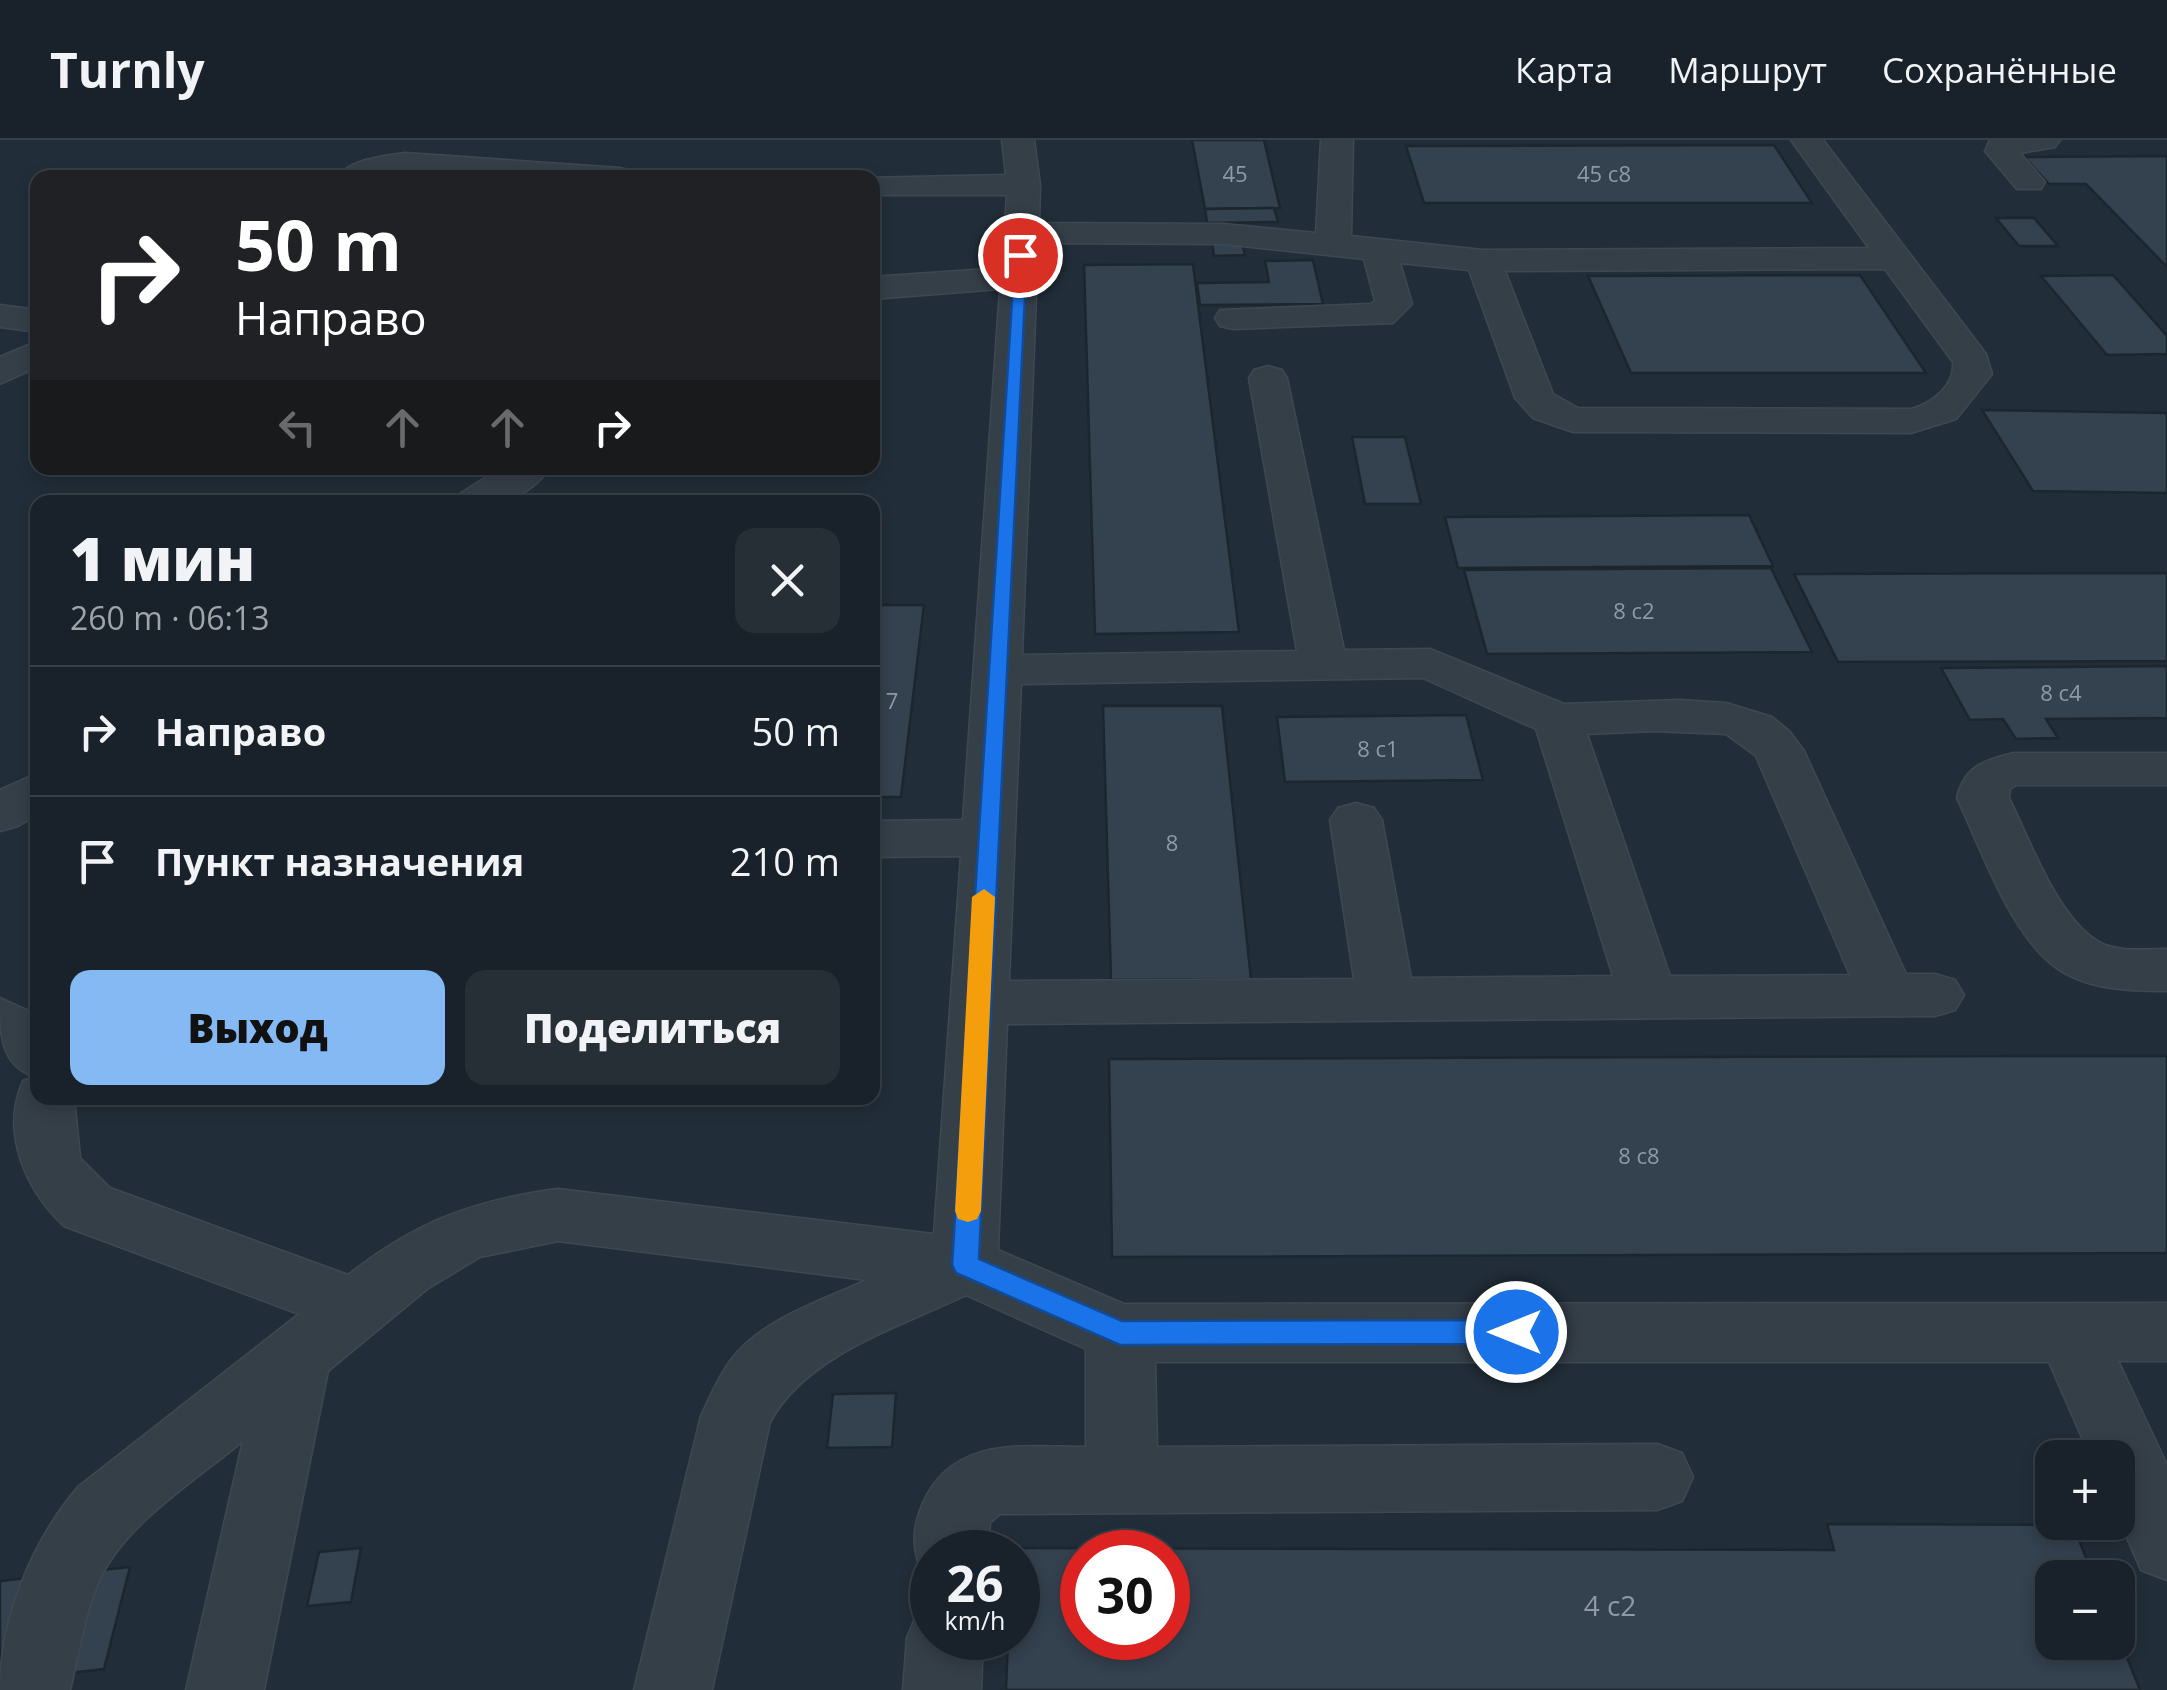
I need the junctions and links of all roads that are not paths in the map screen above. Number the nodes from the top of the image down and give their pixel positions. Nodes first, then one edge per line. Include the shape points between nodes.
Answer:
1 (1337, 140) edge
2 (1807, 140) edge
3 (2044, 140) edge
4 (372, 170) edge
5 (506, 170) edge
6 (2029, 182) dead end
7 (880, 187) edge
8 (1021, 209) edge
9 (1333, 245) junction
10 (1379, 250) junction
11 (1895, 258) junction
12 (1483, 261) junction
13 (880, 284) edge
14 (0, 316) edge
15 (1233, 318) dead end
16 (30, 320) edge
17 (30, 356) edge
18 (0, 372) edge
19 (1268, 378) dead end
20 (517, 475) edge
21 (487, 495) edge
22 (1323, 664) junction
23 (996, 670) junction
24 (1558, 720) junction
25 (2167, 769) edge
26 (30, 795) edge
27 (0, 814) edge
28 (1356, 820) dead end
29 (987, 838) junction
30 (880, 840) edge
31 (2167, 970) edge
32 (1648, 996) junction
33 (1386, 998) junction
34 (978, 1003) junction
35 (44, 1105) edge
36 (965, 1265) junction
37 (358, 1307) junction
38 (2070, 1332) junction
39 (2167, 1332) edge
40 (1120, 1333) junction
41 (297, 1356) junction
42 (1657, 1476) dead end
43 (1122, 1478) junction
44 (951, 1530) edge
45 (2167, 1545) edge
46 (944, 1660) edge
47 (31, 1690) edge
48 (225, 1690) edge
49 (673, 1690) edge
50 (942, 1690) edge

1 - 9 street
2 - 11 street
3 - 6 street via 2002,146
4 - 5 street via 406,163
7 - 8 street
8 - 9 street
8 - 13 street
8 - 23 street
9 - 10 street
10 - 12 street
10 - 15 street via 1394,304 1380,315
11 - 12 street
11 - 12 street via 1972,362 1973,374 1949,409 1912,421 1573,420 1535,398
14 - 16 street
17 - 18 street
19 - 22 street
20 - 21 street
22 - 23 street
22 - 24 street via 1444,666
23 - 29 street
24 - 32 street
24 - 32 street via 1718,718 1768,736 1911,995
25 - 31 street via 2014,769 1993,774 1983,798 2052,930 2075,953 2104,966
26 - 27 street
28 - 33 street
29 - 30 street
29 - 34 street
32 - 33 street
33 - 34 street
34 - 36 street
35 - 37 street via 46,1159 58,1182 86,1207
36 - 37 street via 558,1215 458,1237
36 - 40 street
36 - 49 street via 804,1341 758,1379 736,1416
37 - 41 street
38 - 39 street
38 - 40 street
38 - 45 street
40 - 43 street
41 - 47 street via 84,1533 65,1565
41 - 48 street
42 - 43 street
43 - 44 street via 994,1480 966,1492
46 - 50 street

